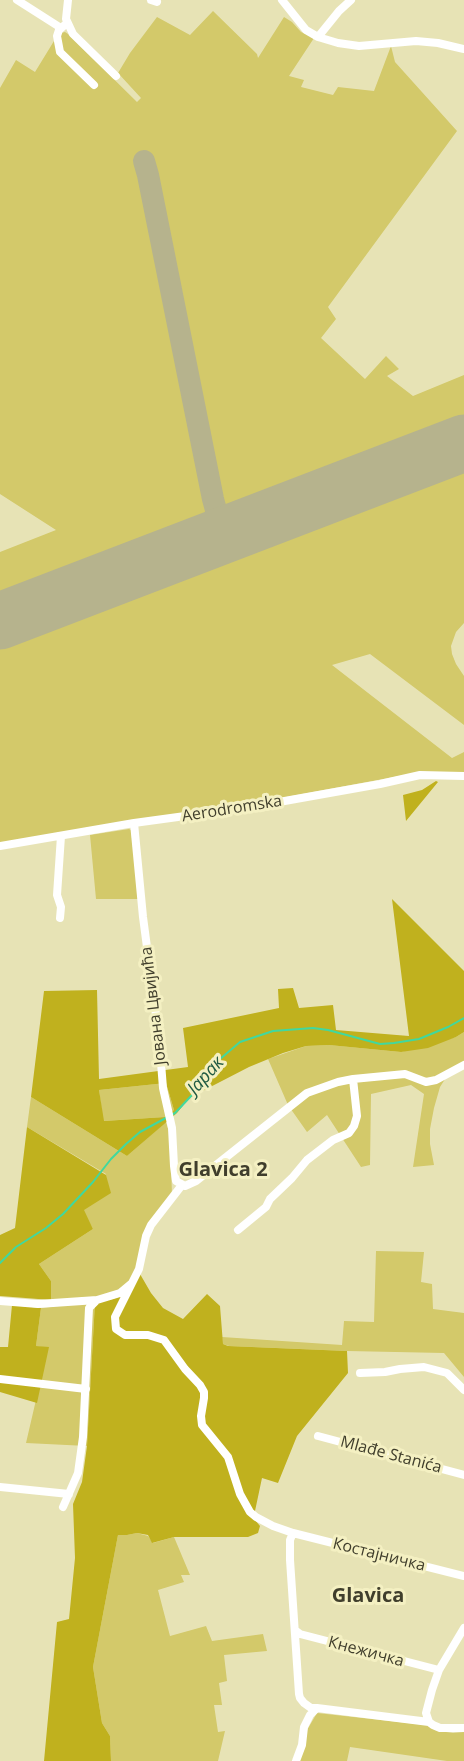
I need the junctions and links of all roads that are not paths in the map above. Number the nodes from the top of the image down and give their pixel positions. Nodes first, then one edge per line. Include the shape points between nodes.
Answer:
1 (17, 0) edge
2 (68, 0) edge
3 (282, 0) edge
4 (351, 0) edge
5 (64, 25) junction
6 (318, 37) junction
7 (464, 49) edge
8 (116, 76) dead end
9 (94, 85) dead end
10 (464, 776) edge
11 (134, 824) junction
12 (61, 836) junction
13 (0, 846) edge
14 (60, 918) dead end
15 (464, 1065) edge
16 (353, 1079) junction
17 (182, 1185) junction
18 (238, 1230) dead end
19 (132, 1283) junction
20 (97, 1300) junction
21 (0, 1301) edge
22 (360, 1373) dead end
23 (0, 1379) edge
24 (86, 1389) junction
25 (464, 1390) edge
26 (318, 1436) dead end
27 (464, 1475) edge
28 (0, 1487) edge
29 (69, 1494) junction
30 (63, 1507) dead end
31 (293, 1533) junction
32 (464, 1576) edge
33 (464, 1628) edge
34 (296, 1631) junction
35 (438, 1670) junction
36 (317, 1708) junction
37 (429, 1722) junction
38 (464, 1728) edge
39 (296, 1761) edge

1 - 5 street
2 - 5 street
3 - 6 street via 306,30
4 - 6 street
5 - 8 street
5 - 9 street via 57,36 60,52
6 - 7 street via 348,45 416,41
10 - 11 street, Aerodromska via 420,775 251,807
11 - 12 street, Aerodromska
11 - 17 street, Јована Цвијића via 163,1088 172,1128 175,1178
12 - 13 street, Aerodromska
12 - 14 street via 57,896
15 - 16 street via 426,1082 405,1074
16 - 17 street via 307,1093 196,1181
16 - 18 street via 357,1116 349,1133 306,1160 266,1207
17 - 19 street via 151,1225
19 - 20 street via 120,1293
19 - 31 street, Костајничка via 115,1317 116,1329 125,1335 165,1340 204,1392 201,1425 228,1457 250,1512
20 - 21 street via 38,1304
20 - 24 street via 89,1308
22 - 25 street via 424,1367 447,1373
23 - 24 street
24 - 29 street via 78,1473
26 - 27 street, Mlađe Stanića
28 - 29 street
29 - 30 street
31 - 32 street, Костајничка
31 - 34 street via 290,1560
33 - 35 street
34 - 35 street, Кнежичка
34 - 36 street via 300,1698 311,1708
35 - 37 street via 426,1713
36 - 37 street
36 - 39 street via 304,1728
37 - 38 street via 440,1728

